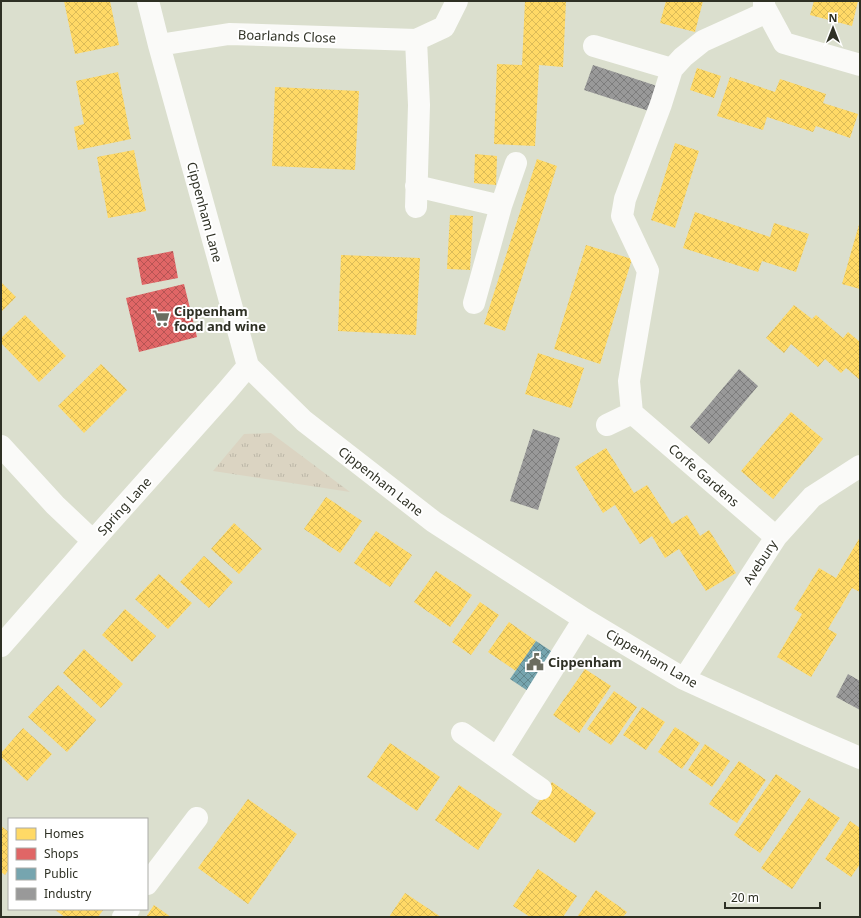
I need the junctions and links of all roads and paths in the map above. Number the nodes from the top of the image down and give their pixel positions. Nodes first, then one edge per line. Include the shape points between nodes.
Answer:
1 (148, 1) edge
2 (457, 1) edge
3 (765, 6) edge
4 (416, 40) junction
5 (159, 45) junction
6 (594, 46) dead end
7 (860, 65) edge
8 (672, 69) junction
9 (516, 163) dead end
10 (501, 206) junction
11 (474, 302) dead end
12 (248, 366) junction
13 (632, 413) junction
14 (607, 425) dead end
15 (1, 446) edge
16 (860, 466) edge
17 (776, 538) junction
18 (93, 541) junction
19 (584, 619) junction
20 (1, 646) edge
21 (684, 679) junction
22 (462, 733) dead end
23 (497, 758) junction
24 (860, 758) edge
25 (541, 789) dead end
26 (197, 818) dead end
27 (148, 883) edge

1 - 5 street, Cippenham Lane
2 - 4 street, Boarlands Close via 444,27
3 - 7 street via 784,43
3 - 8 street via 703,41
4 - 5 street, Boarlands Close via 229,34
4 - 10 street via 419,105 416,196
5 - 12 street, Cippenham Lane
6 - 8 street
8 - 13 street via 624,199 622,216 648,271 629,381
9 - 10 street
10 - 11 street
12 - 18 street, Spring Lane
12 - 19 street, Cippenham Lane via 304,420 434,522
13 - 14 street
13 - 17 street, Corfe Gardens
15 - 18 street via 55,505
16 - 17 street, Avebury via 812,498
17 - 21 street, Avebury
18 - 20 street, Spring Lane
19 - 21 street, Cippenham Lane
19 - 23 street
21 - 24 street, Cippenham Lane
22 - 23 street
23 - 25 street
26 - 27 street

